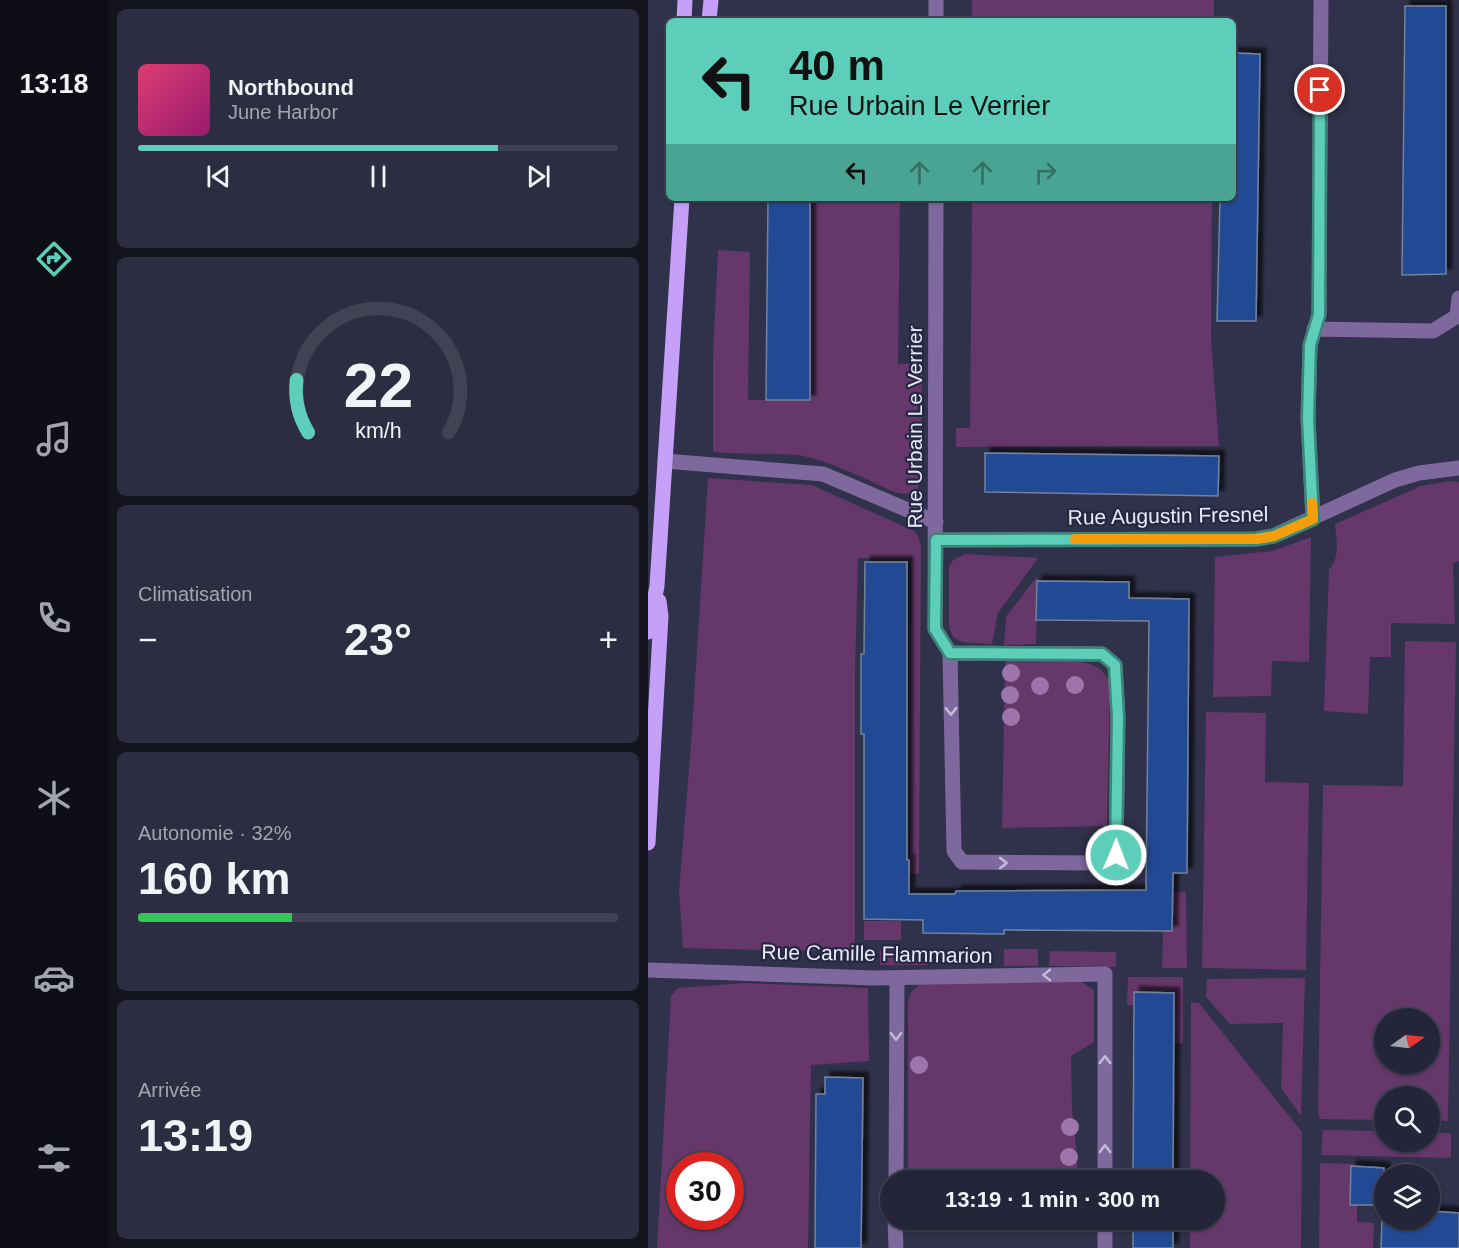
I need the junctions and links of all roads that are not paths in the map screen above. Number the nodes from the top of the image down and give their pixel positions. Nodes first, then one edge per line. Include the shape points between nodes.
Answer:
1 (685, 0) edge
2 (711, 0) edge
3 (936, 0) edge
4 (1321, 0) edge
5 (684, 18) edge
6 (709, 18) edge
7 (936, 18) edge
8 (682, 201) edge
9 (936, 201) edge
10 (1459, 298) edge
11 (1458, 315) edge
12 (1314, 329) junction
13 (665, 461) junction
14 (1459, 468) edge
15 (1313, 519) junction
16 (936, 522) junction
17 (936, 540) junction
18 (657, 586) junction
19 (648, 632) edge
20 (950, 653) junction
21 (648, 843) edge
22 (648, 970) edge
23 (897, 978) junction
24 (896, 1170) edge
25 (1105, 1170) edge
26 (896, 1230) edge
27 (1105, 1230) edge
28 (896, 1248) edge
29 (1105, 1248) edge

1 - 5 main road
2 - 6 main road
3 - 7 street
4 - 12 street via 1319,315
8 - 13 main road
9 - 16 street, Rue Urbain Le Verrier
10 - 11 street
11 - 12 street via 1433,331
12 - 15 street via 1308,419
13 - 16 street via 823,474
13 - 18 main road
14 - 15 street, Rue Augustin Fresnel via 1395,480
15 - 17 street, Rue Augustin Fresnel via 1274,536 1256,539
16 - 17 street, Rue Urbain Le Verrier
17 - 20 street, Rue Urbain Le Verrier via 935,629
18 - 19 main road
18 - 21 main road via 661,616
20 -> 20 street, Rue Urbain Le Verrier via 954,851 962,862 1105,863 1116,855 1115,665 1102,654
22 - 23 street, Rue Camille Flammarion
23 -> 24 street
25 -> 23 street, Rue Camille Flammarion via 1105,974
26 - 28 street
27 - 29 street

